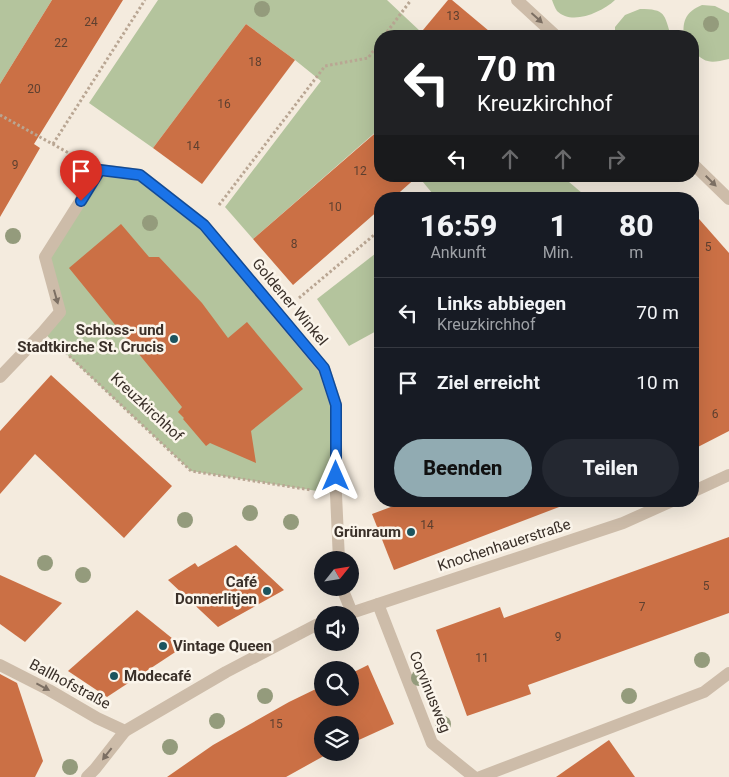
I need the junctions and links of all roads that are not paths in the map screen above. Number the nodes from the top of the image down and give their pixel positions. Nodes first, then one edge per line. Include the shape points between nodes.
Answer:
1 (517, 0) edge
2 (550, 30) edge
3 (699, 170) edge
4 (729, 199) edge
5 (0, 377) edge
6 (729, 476) edge
7 (699, 489) edge
8 (659, 507) edge
9 (339, 551) edge
10 (378, 604) junction
11 (359, 610) edge
12 (314, 626) edge
13 (0, 665) edge
14 (729, 673) edge
15 (125, 731) junction
16 (87, 777) edge
17 (474, 777) edge
18 (480, 777) edge

1 -> 2 street
3 -> 4 street
9 -> 5 street, Goldener Winkel via 336,405 324,368 204,225 140,175 100,172 45,257 60,312
6 - 7 street
8 - 10 street, Knochenhauerstraße via 623,523
10 - 11 street, Knochenhauerstraße
10 - 17 street, Corvinusweg via 432,743
12 - 15 street via 226,672
13 -> 15 street, Ballhofstraße
14 - 18 street via 704,692
15 -> 16 street

